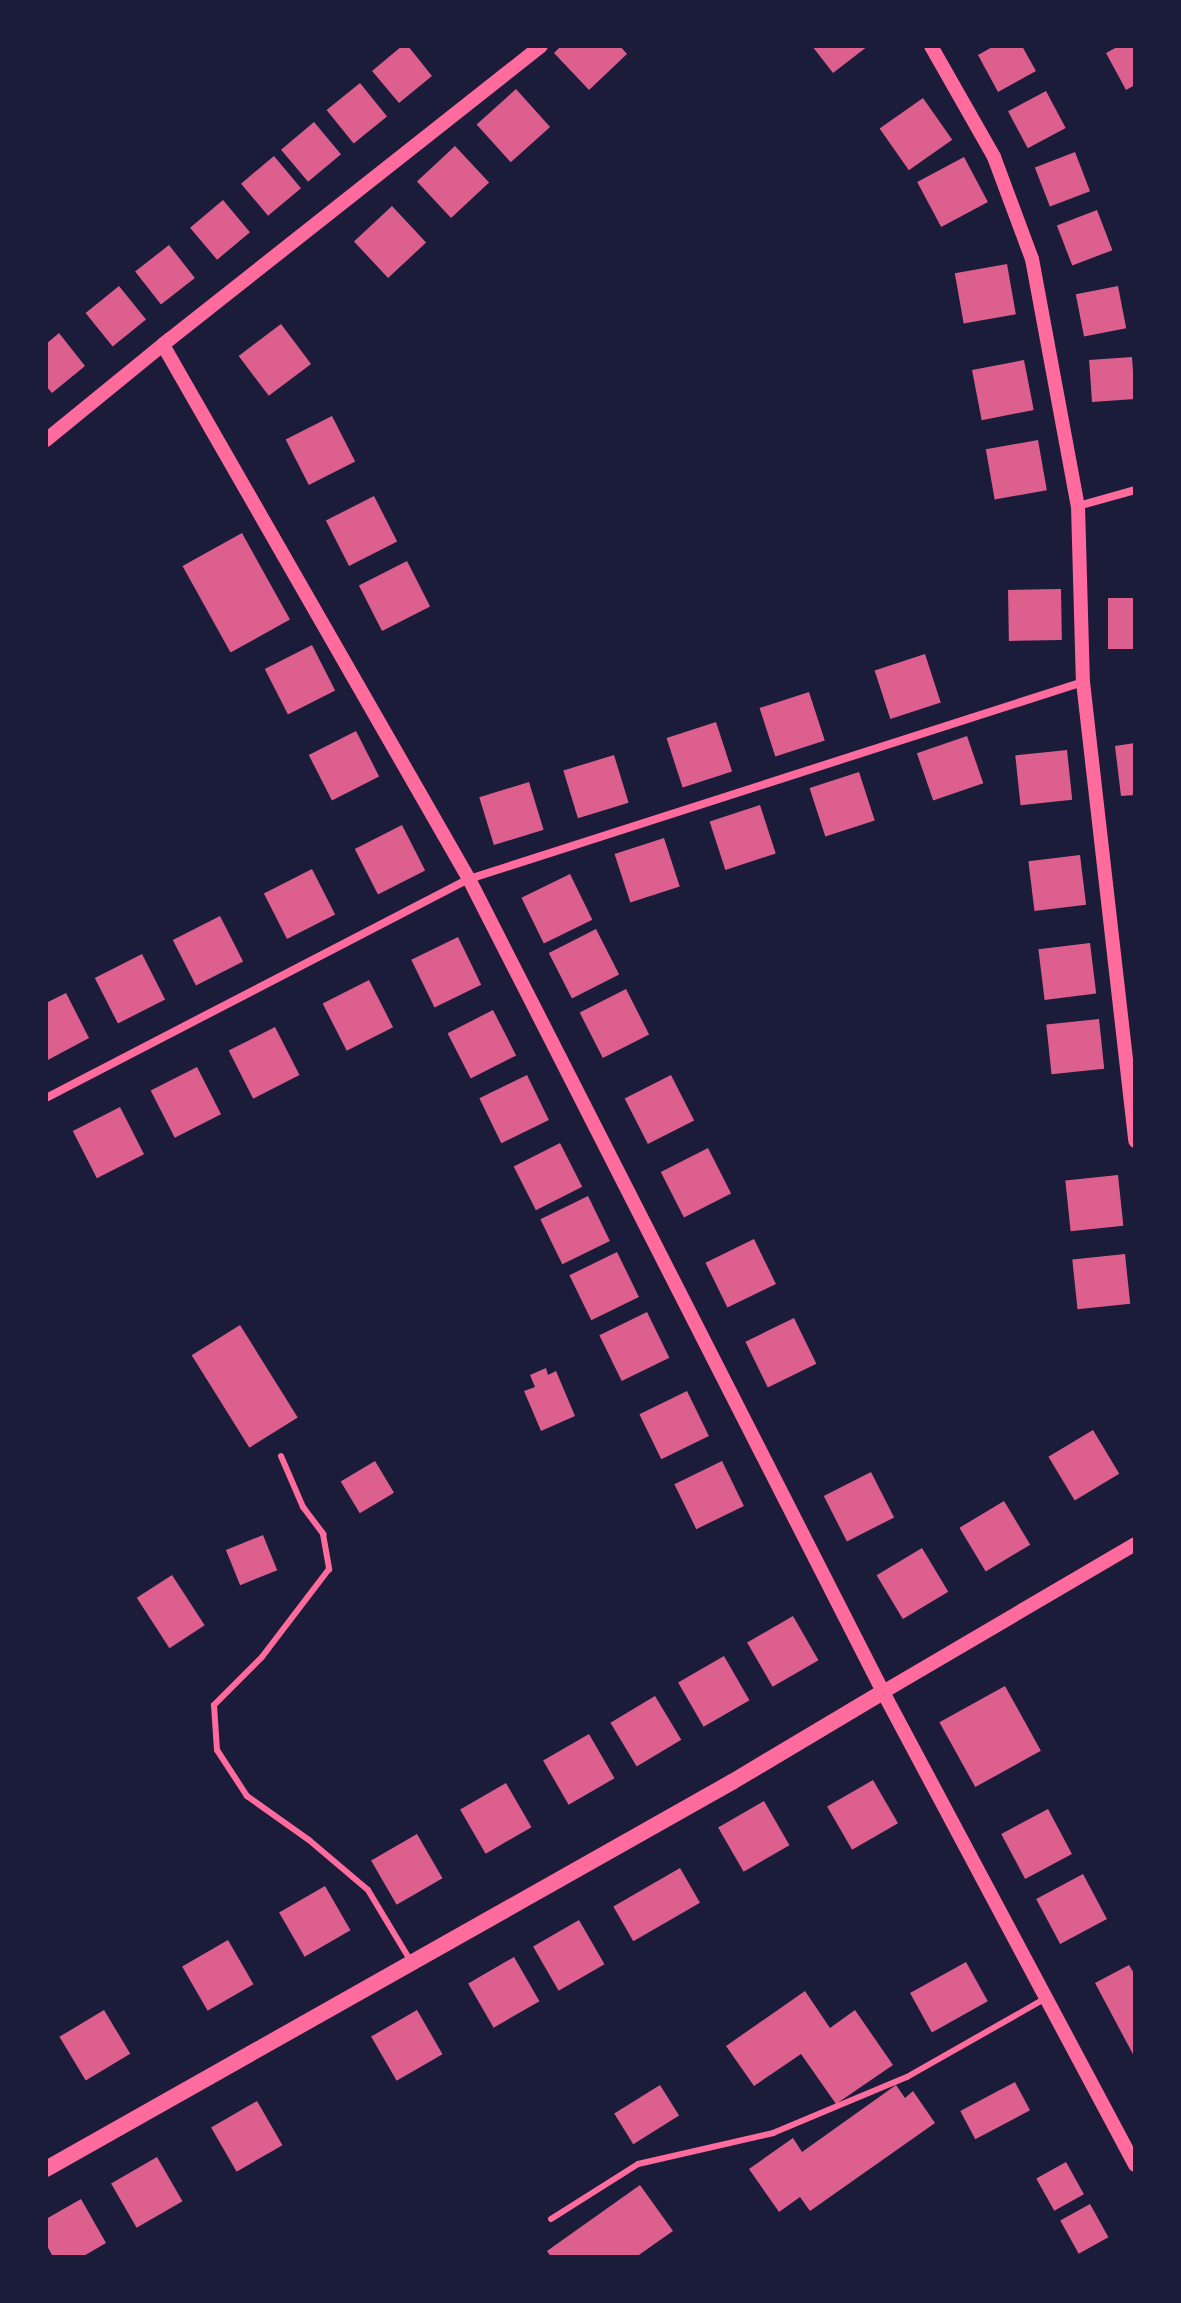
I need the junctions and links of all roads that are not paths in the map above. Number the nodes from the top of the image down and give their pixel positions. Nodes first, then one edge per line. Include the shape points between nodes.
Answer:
1 (541, 46) edge
2 (931, 46) edge
3 (163, 345) junction
4 (46, 440) edge
5 (1135, 490) edge
6 (1078, 506) junction
7 (1083, 682) junction
8 (469, 879) junction
9 (46, 1098) edge
10 (1135, 1141) edge
11 (281, 1456) dead end
12 (1135, 1544) edge
13 (883, 1692) junction
14 (411, 1963) junction
15 (1046, 1998) junction
16 (1135, 2165) edge
17 (46, 2169) edge
18 (551, 2219) dead end

1 - 3 street
2 - 6 street via 994,157 1032,259
3 - 4 street
3 - 8 street
5 - 6 street
6 - 7 street
7 - 8 street
7 - 10 street
8 - 9 street
8 - 13 street
11 - 14 lane via 303,1507 323,1534 329,1569 262,1657 214,1705 217,1750 247,1796 368,1890
12 - 13 street
13 - 14 main road
13 - 15 street
14 - 17 main road
15 - 16 street
15 - 18 lane via 907,2077 773,2133 638,2164

